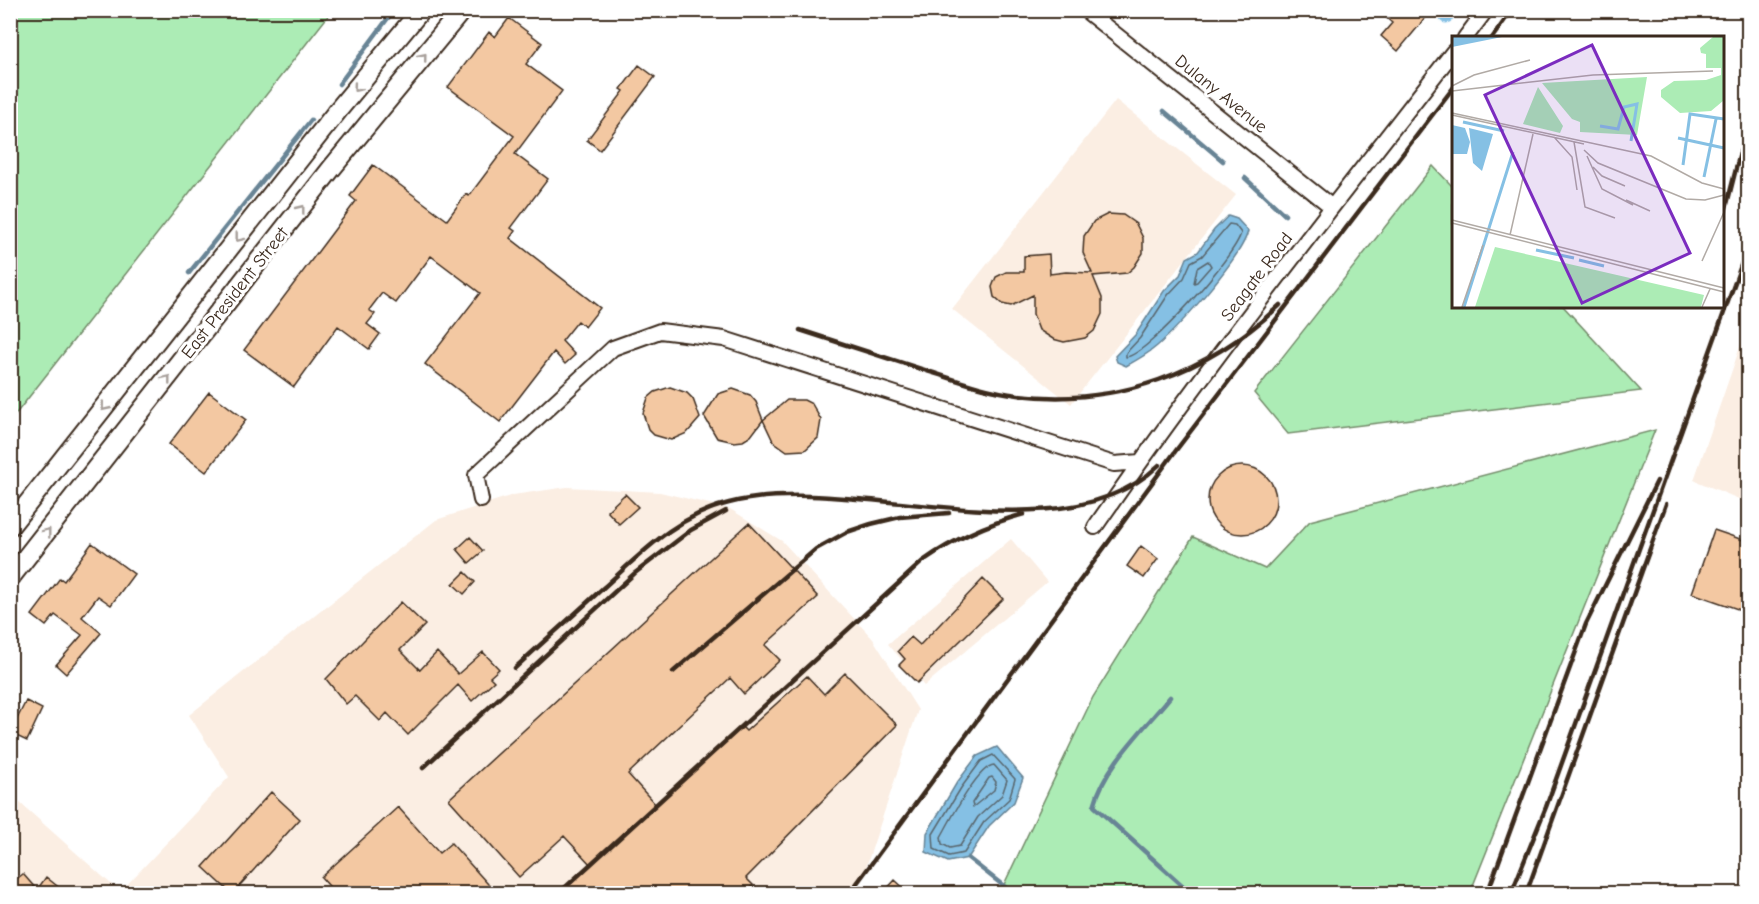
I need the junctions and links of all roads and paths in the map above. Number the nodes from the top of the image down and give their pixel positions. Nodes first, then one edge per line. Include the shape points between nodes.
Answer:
1 (422, 10) edge
2 (462, 10) edge
3 (1085, 10) edge
4 (1486, 10) edge
5 (1466, 36) edge
6 (1452, 53) edge
7 (1332, 207) junction
8 (1140, 462) junction
9 (481, 500) dead end
10 (10, 526) edge
11 (1095, 527) dead end
12 (10, 578) edge

1 -> 10 main road, East President Street via 339,109
12 -> 2 main road, East President Street via 331,169
3 - 7 street, Dulany Avenue
4 - 5 street
6 - 7 street, Seagate Road
7 - 8 street, Seagate Road
8 - 9 street via 1114,464 724,339 660,331 613,348 476,475
8 - 11 street, Seagate Road

